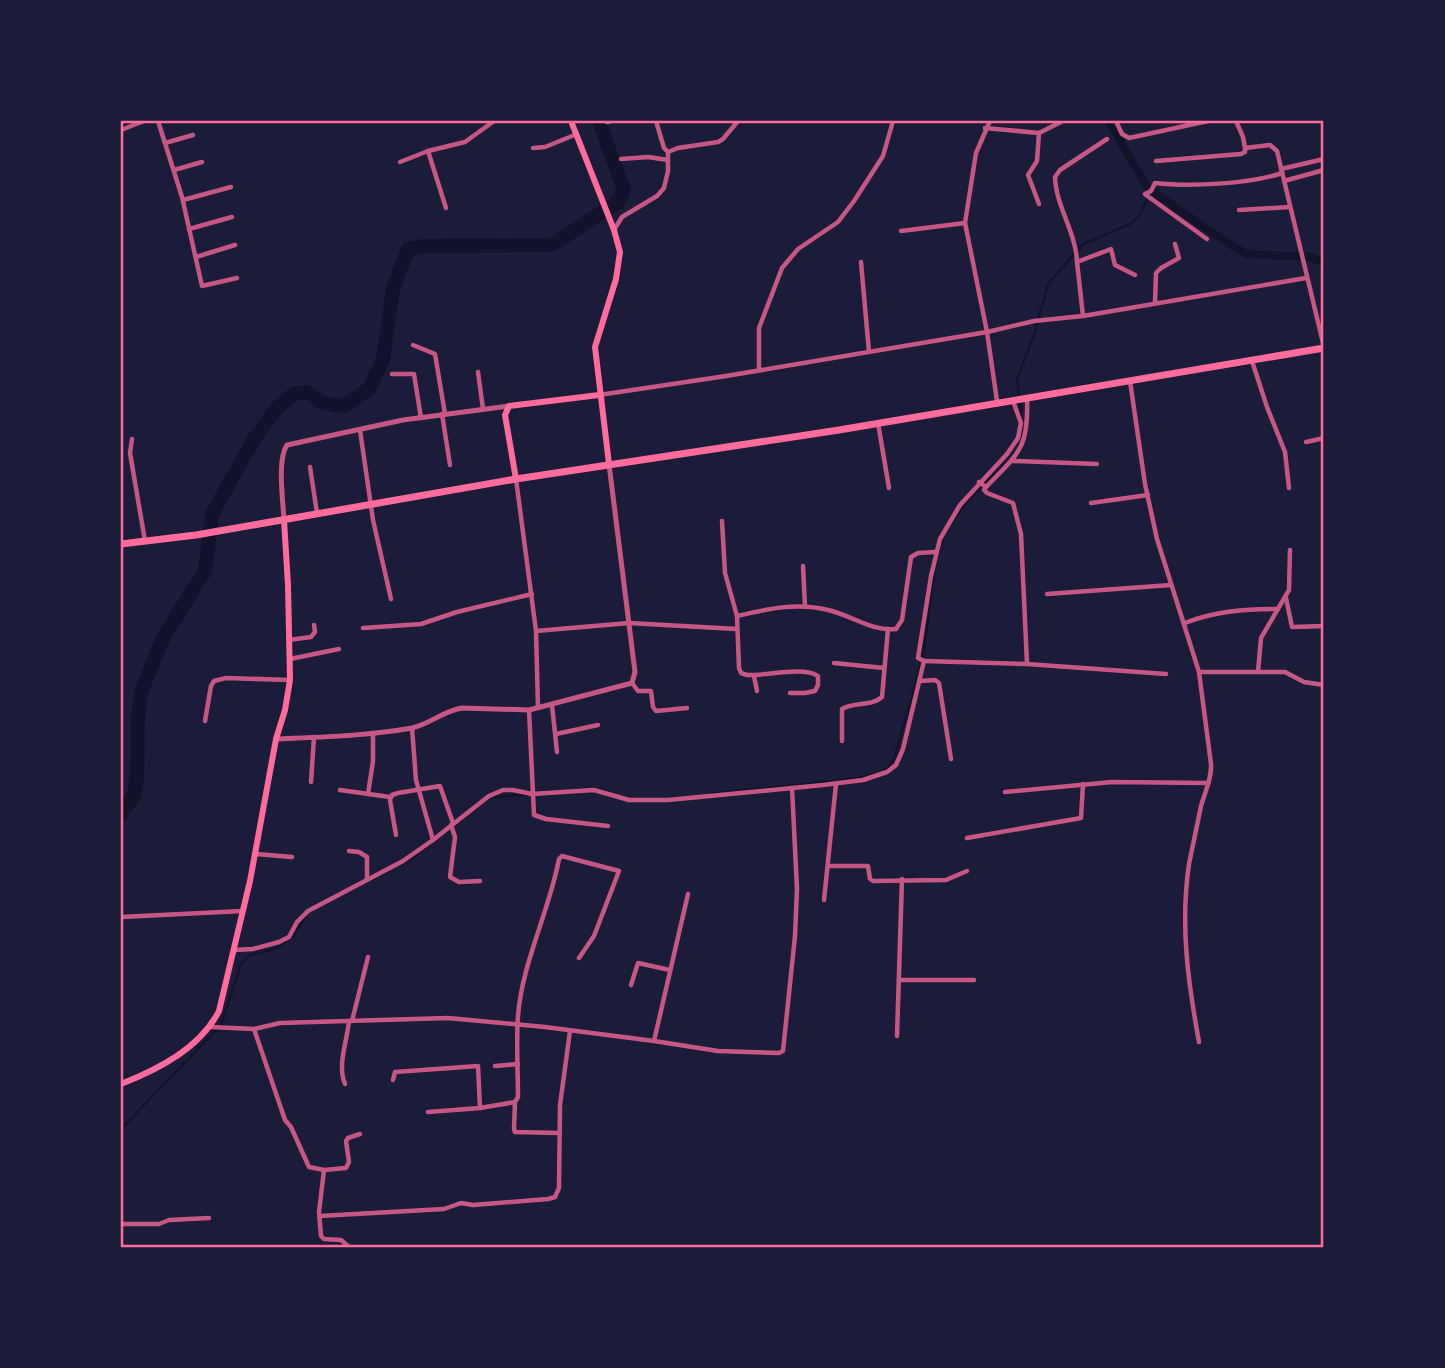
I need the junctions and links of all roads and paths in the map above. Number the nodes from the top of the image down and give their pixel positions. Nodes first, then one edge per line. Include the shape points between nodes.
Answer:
1 (144, 121) edge
2 (158, 121) edge
3 (494, 121) edge
4 (571, 121) edge
5 (656, 121) edge
6 (738, 121) edge
7 (893, 121) edge
8 (990, 121) edge
9 (1063, 121) edge
10 (1116, 121) edge
11 (1208, 121) edge
12 (1236, 121) edge
13 (985, 128) junction
14 (121, 130) edge
15 (1039, 133) junction
16 (576, 134) junction
17 (194, 135) dead end
18 (1107, 139) dead end
19 (165, 143) junction
20 (533, 148) dead end
21 (1245, 148) junction
22 (428, 151) junction
23 (668, 152) junction
24 (621, 159) dead end
25 (1324, 159) edge
26 (668, 160) junction
27 (1156, 161) dead end
28 (202, 162) dead end
29 (400, 162) dead end
30 (174, 170) junction
31 (1324, 170) edge
32 (1282, 172) junction
33 (1284, 181) junction
34 (231, 187) dead end
35 (183, 200) junction
36 (1039, 204) dead end
37 (1290, 207) junction
38 (446, 208) dead end
39 (1239, 210) dead end
40 (232, 217) dead end
41 (965, 223) junction
42 (613, 227) junction
43 (189, 229) junction
44 (901, 231) dead end
45 (1207, 239) dead end
46 (1175, 244) dead end
47 (234, 245) dead end
48 (196, 257) junction
49 (1077, 261) junction
50 (861, 262) dead end
51 (1135, 275) dead end
52 (237, 278) dead end
53 (1306, 278) junction
54 (1156, 303) junction
55 (1083, 316) junction
56 (987, 332) junction
57 (413, 345) dead end
58 (1324, 348) edge
59 (869, 352) junction
60 (1252, 360) junction
61 (759, 369) junction
62 (478, 372) dead end
63 (392, 374) dead end
64 (1130, 380) junction
65 (599, 396) junction
66 (1020, 398) junction
67 (997, 401) junction
68 (509, 406) junction
69 (483, 409) junction
70 (443, 414) junction
71 (421, 418) junction
72 (878, 424) junction
73 (359, 430) junction
74 (1324, 438) edge
75 (132, 439) dead end
76 (1306, 442) dead end
77 (1016, 450) junction
78 (1012, 461) junction
79 (609, 464) junction
80 (1097, 464) dead end
81 (450, 465) dead end
82 (310, 467) dead end
83 (516, 480) junction
84 (982, 484) junction
85 (889, 488) dead end
86 (1289, 488) dead end
87 (1147, 495) junction
88 (1091, 503) dead end
89 (371, 505) junction
90 (317, 514) junction
91 (284, 520) junction
92 (722, 521) dead end
93 (145, 541) junction
94 (121, 544) edge
95 (1290, 550) dead end
96 (935, 552) junction
97 (803, 566) dead end
98 (1171, 585) junction
99 (532, 594) junction
100 (1047, 594) dead end
101 (1286, 598) junction
102 (391, 599) dead end
103 (805, 606) junction
104 (1278, 609) junction
105 (737, 615) junction
106 (629, 623) junction
107 (1185, 623) junction
108 (314, 625) dead end
109 (1324, 626) edge
110 (363, 628) dead end
111 (737, 629) junction
112 (888, 629) junction
113 (536, 631) junction
114 (289, 640) junction
115 (339, 649) dead end
116 (290, 659) junction
117 (923, 660) junction
118 (834, 663) dead end
119 (1027, 664) junction
120 (884, 668) junction
121 (1258, 671) junction
122 (1199, 672) junction
123 (1166, 674) dead end
124 (754, 676) junction
125 (289, 680) junction
126 (920, 681) junction
127 (632, 683) junction
128 (1324, 685) edge
129 (757, 691) dead end
130 (790, 693) dead end
131 (552, 705) junction
132 (538, 708) junction
133 (529, 709) junction
134 (687, 709) dead end
135 (205, 721) dead end
136 (598, 725) dead end
137 (412, 728) junction
138 (373, 733) junction
139 (556, 734) junction
140 (314, 737) junction
141 (276, 739) junction
142 (842, 741) dead end
143 (557, 752) dead end
144 (951, 760) dead end
145 (311, 782) dead end
146 (836, 783) junction
147 (1208, 783) junction
148 (1083, 784) junction
149 (792, 788) junction
150 (340, 790) dead end
151 (418, 790) junction
152 (1005, 792) dead end
153 (368, 794) junction
154 (532, 794) junction
155 (390, 797) junction
156 (608, 826) dead end
157 (453, 827) junction
158 (396, 835) dead end
159 (967, 838) dead end
160 (433, 840) junction
161 (349, 851) dead end
162 (256, 854) junction
163 (292, 857) dead end
164 (829, 866) junction
165 (967, 871) dead end
166 (367, 879) junction
167 (902, 879) junction
168 (480, 881) dead end
169 (688, 894) dead end
170 (824, 900) dead end
171 (243, 911) junction
172 (121, 917) edge
173 (234, 950) junction
174 (368, 957) dead end
175 (579, 958) dead end
176 (670, 971) junction
177 (899, 980) junction
178 (974, 980) dead end
179 (631, 985) dead end
180 (351, 1021) junction
181 (519, 1024) junction
182 (211, 1027) junction
183 (254, 1029) junction
184 (570, 1031) junction
185 (897, 1036) dead end
186 (654, 1041) junction
187 (1199, 1042) dead end
188 (518, 1064) junction
189 (495, 1066) dead end
190 (393, 1080) dead end
191 (121, 1084) edge
192 (345, 1084) dead end
193 (515, 1102) junction
194 (481, 1108) junction
195 (428, 1112) dead end
196 (559, 1133) junction
197 (360, 1134) dead end
198 (324, 1170) junction
199 (320, 1216) junction
200 (209, 1218) dead end
201 (121, 1224) edge
202 (349, 1247) edge

1 - 14 street
2 - 19 street
3 - 22 street via 465,142
4 - 16 main road
5 - 23 street
6 - 23 street via 718,142
7 - 61 street via 883,156 846,212 798,249 782,268 758,328
8 - 13 street
9 - 15 street
10 - 11 street via 1129,138
12 - 21 street
13 - 15 street
13 - 41 street via 973,168
15 - 36 street via 1037,162 1028,175
16 - 20 street
16 - 42 main road
17 - 19 street
18 - 49 street via 1055,177
19 - 30 street
21 - 27 street via 1241,154
21 - 32 street via 1274,147
22 - 29 street
22 - 38 street
23 - 26 street
24 - 26 street
25 - 32 street
26 - 42 street via 664,188
28 - 30 street
30 - 35 street
31 - 33 street
32 - 33 street
32 - 45 street via 1259,179 1155,183 1145,194
33 - 37 street
34 - 35 street
35 - 43 street
37 - 39 street
37 - 53 street
40 - 43 street
41 - 44 street
41 - 56 street
42 - 65 main road via 620,262 595,347
43 - 48 street
46 - 54 street via 1179,258 1156,273
47 - 48 street
48 - 52 street via 202,286
49 - 51 street via 1111,249 1115,265
49 - 55 street
50 - 59 street
53 - 54 street
53 - 58 street
54 - 55 street
55 - 56 street
56 - 59 street
56 - 67 street
57 - 70 street via 435,354
58 - 60 main road
59 - 61 street
60 - 64 main road
60 - 86 street via 1285,452
61 - 65 street
62 - 69 street
63 - 71 street via 414,374
64 - 66 main road
64 - 87 street
65 - 68 main road
65 - 79 main road
66 - 67 main road
66 - 77 street
66 - 77 street via 1026,432
67 - 72 main road
68 - 69 street
68 - 83 main road via 505,415
69 - 70 street
70 - 71 street
70 - 81 street
71 - 73 street
72 - 79 main road
72 - 85 street
73 - 89 street
73 - 91 street via 293,442 284,448
74 - 76 street
75 - 93 street via 130,453
77 - 78 street
77 - 84 street
78 - 80 street
78 - 84 street
79 - 83 main road
79 - 106 street
82 - 90 street
83 - 89 main road
83 - 99 street
84 - 96 street via 950,521
84 - 119 street via 987,493 1013,503 1020,528
87 - 88 street
87 - 98 street
89 - 90 main road
89 - 102 street
90 - 91 main road
91 - 93 main road
91 - 114 main road
92 - 105 street via 725,573
93 - 94 main road
95 - 101 street
96 - 112 street via 911,557 902,622 898,628
96 - 117 street via 919,656
97 - 103 street
98 - 100 street
98 - 107 street
99 - 110 street via 421,624
99 - 113 street
101 - 104 street
101 - 109 street via 1292,627
103 - 105 street
103 - 112 street
104 - 107 street via 1234,610
104 - 121 street via 1261,638
105 - 111 street
106 - 111 street
106 - 113 street
106 - 127 street via 635,671
107 - 122 street
108 - 114 street via 311,637
111 - 124 street via 739,668
112 - 120 street
113 - 132 street
114 - 116 main road
115 - 116 street
116 - 125 main road
117 - 119 street
117 - 126 street
118 - 120 street
119 - 123 street
120 - 142 street via 880,699 842,709
121 - 122 street
121 - 128 street via 1285,672
122 - 147 street via 1211,764
124 - 129 street
124 - 130 street via 802,672 818,676 815,691
125 - 135 street via 214,681
125 - 141 main road
126 - 144 street via 936,680 939,685
126 - 146 street via 896,765 871,778
127 - 131 street
127 - 134 street via 638,691 650,691 656,710
131 - 132 street
131 - 139 street
132 - 133 street
133 - 137 street via 462,708
133 - 154 street
136 - 139 street
137 - 138 street
137 - 151 street
138 - 140 street
138 - 153 street
139 - 143 street
140 - 141 street
140 - 145 street
141 - 162 main road
146 - 149 street
146 - 164 street
147 - 148 street
147 - 187 street via 1184,909
148 - 152 street
148 - 159 street via 1081,818
149 - 154 street via 668,800 626,800 594,790
149 - 186 street via 797,889 783,1051 718,1051
150 - 153 street
151 - 155 street
151 - 157 street via 440,786
151 - 160 street
153 - 155 street
154 - 156 street via 537,817
154 - 157 street via 502,790
155 - 158 street
157 - 160 street
157 - 168 street via 450,877 459,882
160 - 166 street
161 - 166 street via 367,857
162 - 163 street
162 - 171 main road
164 - 167 street via 869,866 873,881
164 - 170 street
165 - 167 street via 946,880
166 - 173 street via 308,911 289,937 267,947
167 - 177 street
169 - 176 street
171 - 172 street
171 - 173 main road
173 - 182 main road
174 - 180 street
175 - 181 street via 594,936 619,871 565,856 559,859 533,947
176 - 179 street via 640,963
176 - 186 street
177 - 178 street
177 - 185 street
180 - 181 street via 448,1018
180 - 183 street via 280,1023
180 - 192 street via 341,1068
181 - 184 street
181 - 188 street
182 - 183 street
182 - 191 main road via 179,1055
183 - 198 street via 285,1120 307,1164
184 - 186 street
184 - 196 street
188 - 189 street
188 - 193 street
190 - 194 street via 395,1072 478,1066
193 - 194 street
193 - 196 street via 515,1132
194 - 195 street
196 - 199 street via 559,1188 551,1199
197 - 198 street via 346,1141 346,1168
198 - 199 street
199 - 202 street via 322,1237 341,1240
200 - 201 street

